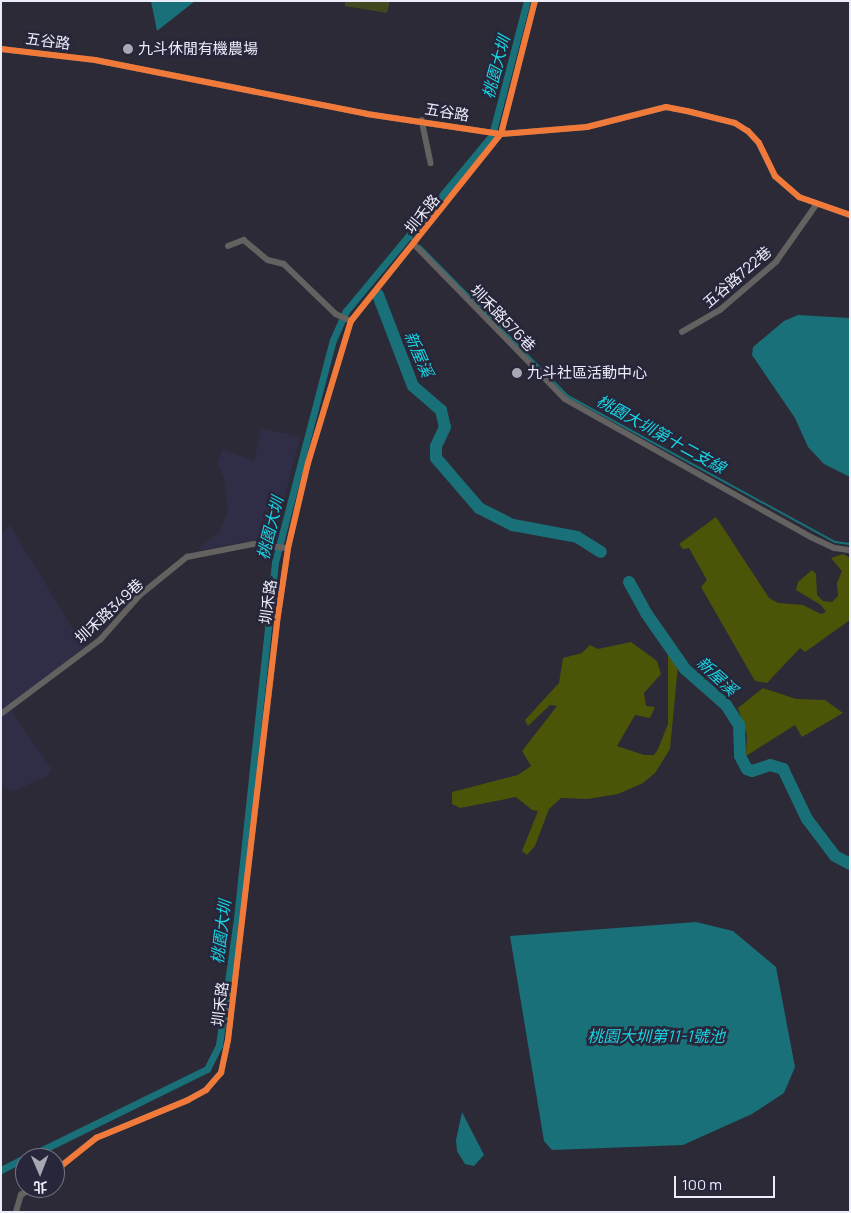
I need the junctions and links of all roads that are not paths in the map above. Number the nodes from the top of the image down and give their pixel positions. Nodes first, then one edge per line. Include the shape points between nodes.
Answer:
1 (535, 1) edge
2 (1, 49) edge
3 (422, 120) junction
4 (501, 134) junction
5 (431, 163) dead end
6 (816, 205) junction
7 (850, 215) edge
8 (414, 244) junction
9 (228, 246) dead end
10 (350, 321) junction
11 (682, 332) dead end
12 (286, 548) junction
13 (850, 550) edge
14 (1, 714) edge
15 (65, 1163) edge
16 (20, 1198) edge
17 (16, 1212) edge

1 - 4 street, 圳禾路
2 - 3 street, 五谷路 via 95,60 367,114
3 - 4 street, 五谷路
3 - 5 street
4 - 6 street, 五谷路 via 587,127 666,107 687,110 735,123 748,131 759,143 775,176 799,197
4 - 8 street, 圳禾路
6 - 7 street, 五谷路
6 - 11 street, 五谷路722巷 via 776,262 720,310
8 - 10 street, 圳禾路
8 - 13 street, 圳禾路576巷 via 564,399 812,537 834,548
9 - 10 street via 244,240 268,260 284,264 339,316
10 - 12 street, 圳禾路
12 - 14 street, 圳禾路349巷 via 254,544 187,557 139,596 100,640
12 - 15 street, 圳禾路 via 228,1040 221,1073 206,1090 96,1138
16 - 17 street

